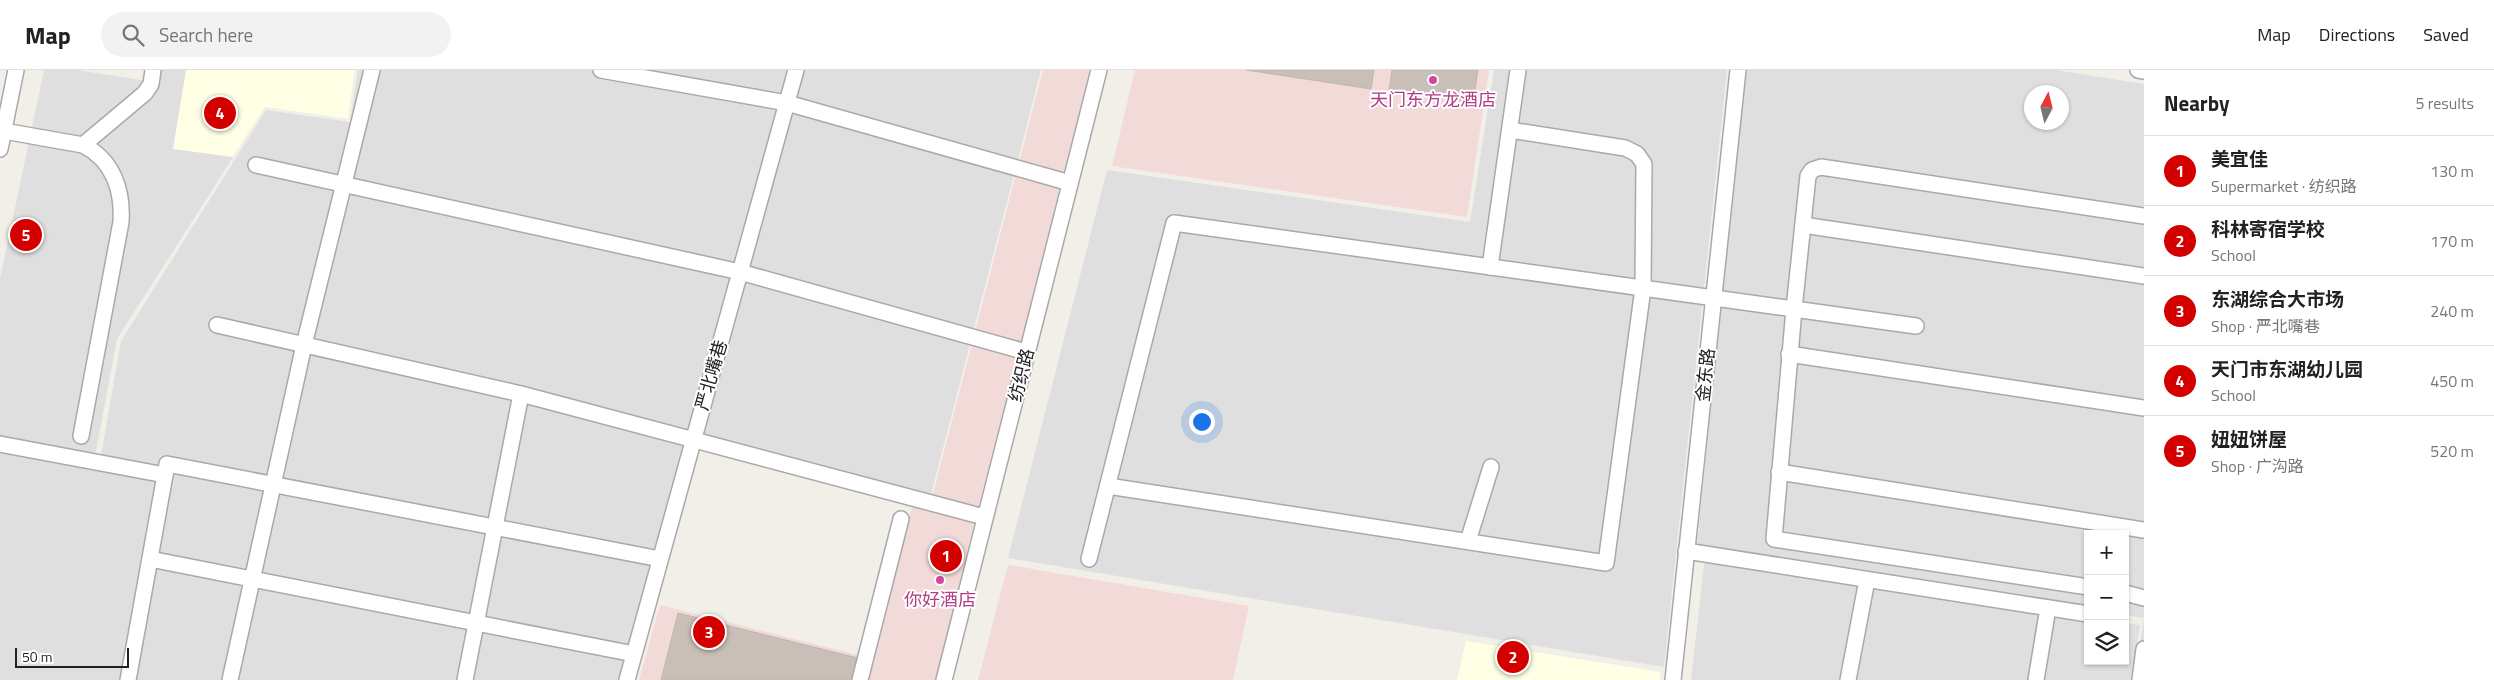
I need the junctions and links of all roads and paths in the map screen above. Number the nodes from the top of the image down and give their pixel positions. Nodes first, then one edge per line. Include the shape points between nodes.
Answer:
1 (16, 70) edge
2 (153, 70) edge
3 (372, 70) edge
4 (600, 70) edge
5 (796, 70) edge
6 (1099, 70) edge
7 (1518, 70) edge
8 (1738, 70) edge
9 (2138, 70) edge
10 (2144, 71) edge
11 (787, 103) junction
12 (1510, 130) junction
13 (4, 131) junction
14 (83, 145) junction
15 (0, 149) edge
16 (256, 165) dead end
17 (1070, 183) junction
18 (344, 185) junction
19 (2144, 216) edge
20 (1803, 225) junction
21 (1490, 267) junction
22 (740, 272) junction
23 (2144, 276) edge
24 (1643, 288) junction
25 (1713, 298) junction
26 (1794, 309) junction
27 (217, 325) dead end
28 (1916, 326) dead end
29 (304, 345) junction
30 (1026, 352) junction
31 (1789, 354) junction
32 (521, 394) junction
33 (2144, 408) edge
34 (81, 436) dead end
35 (693, 440) junction
36 (0, 444) edge
37 (1491, 467) dead end
38 (1779, 472) junction
39 (165, 475) junction
40 (272, 484) junction
41 (1108, 486) junction
42 (984, 517) junction
43 (901, 519) dead end
44 (495, 527) junction
45 (2144, 530) edge
46 (1468, 541) junction
47 (1686, 551) junction
48 (150, 559) junction
49 (660, 559) junction
50 (1089, 559) dead end
51 (252, 579) junction
52 (1868, 580) junction
53 (2084, 586) edge
54 (2129, 594) edge
55 (2144, 598) edge
56 (2048, 608) junction
57 (2084, 613) edge
58 (476, 623) junction
59 (2144, 649) edge
60 (634, 654) junction
61 (128, 680) edge
62 (230, 680) edge
63 (465, 680) edge
64 (627, 680) edge
65 (860, 680) edge
66 (944, 680) edge
67 (1673, 680) edge
68 (1848, 680) edge
69 (2036, 680) edge
70 (2140, 680) edge

1 - 13 street
2 - 14 street via 151,84 145,93
3 - 18 street
4 - 11 street
5 - 11 street, 严北嘴巷
6 - 17 street, 纺织路
7 - 12 street
8 - 25 street, 金东路
9 - 10 street
11 - 17 street
11 - 22 street, 严北嘴巷
12 - 21 street
12 - 24 street via 1625,148 1637,154 1644,164
13 - 14 street
13 - 15 street
14 - 34 street via 109,166 122,204
16 - 18 street
17 - 30 street, 纺织路
18 - 22 street
18 - 29 street
19 - 20 street via 1821,167 1812,170 1808,176
20 - 23 street
20 - 26 street
21 - 24 street
21 - 41 street via 1174,223
22 - 30 street
22 - 35 street, 严北嘴巷
24 - 25 street
24 - 46 street via 1606,562
25 - 26 street
25 - 47 street, 金东路
26 - 28 street
26 - 31 street
27 - 29 street
29 - 32 street
29 - 40 street
30 - 42 street, 纺织路
31 - 33 street
31 - 38 street
32 - 35 street
32 - 44 street
35 - 42 street
35 - 49 street, 严北嘴巷
36 - 39 street
37 - 46 street
38 - 45 street
38 - 53 street via 1774,539
39 - 40 street via 167,464
39 - 48 street
40 - 44 street
40 - 51 street
41 - 46 street
41 - 50 street
42 - 66 street, 纺织路
43 - 65 street
44 - 49 street
44 - 58 street
47 - 52 street
47 - 67 street, 金东路
48 - 51 street
48 - 61 street
49 - 60 street, 严北嘴巷
51 - 58 street
51 - 62 street
52 - 56 street
52 - 68 street
54 - 55 street
56 - 57 street
56 - 69 street
58 - 60 street
58 - 63 street
59 - 70 street
60 - 64 street, 严北嘴巷

